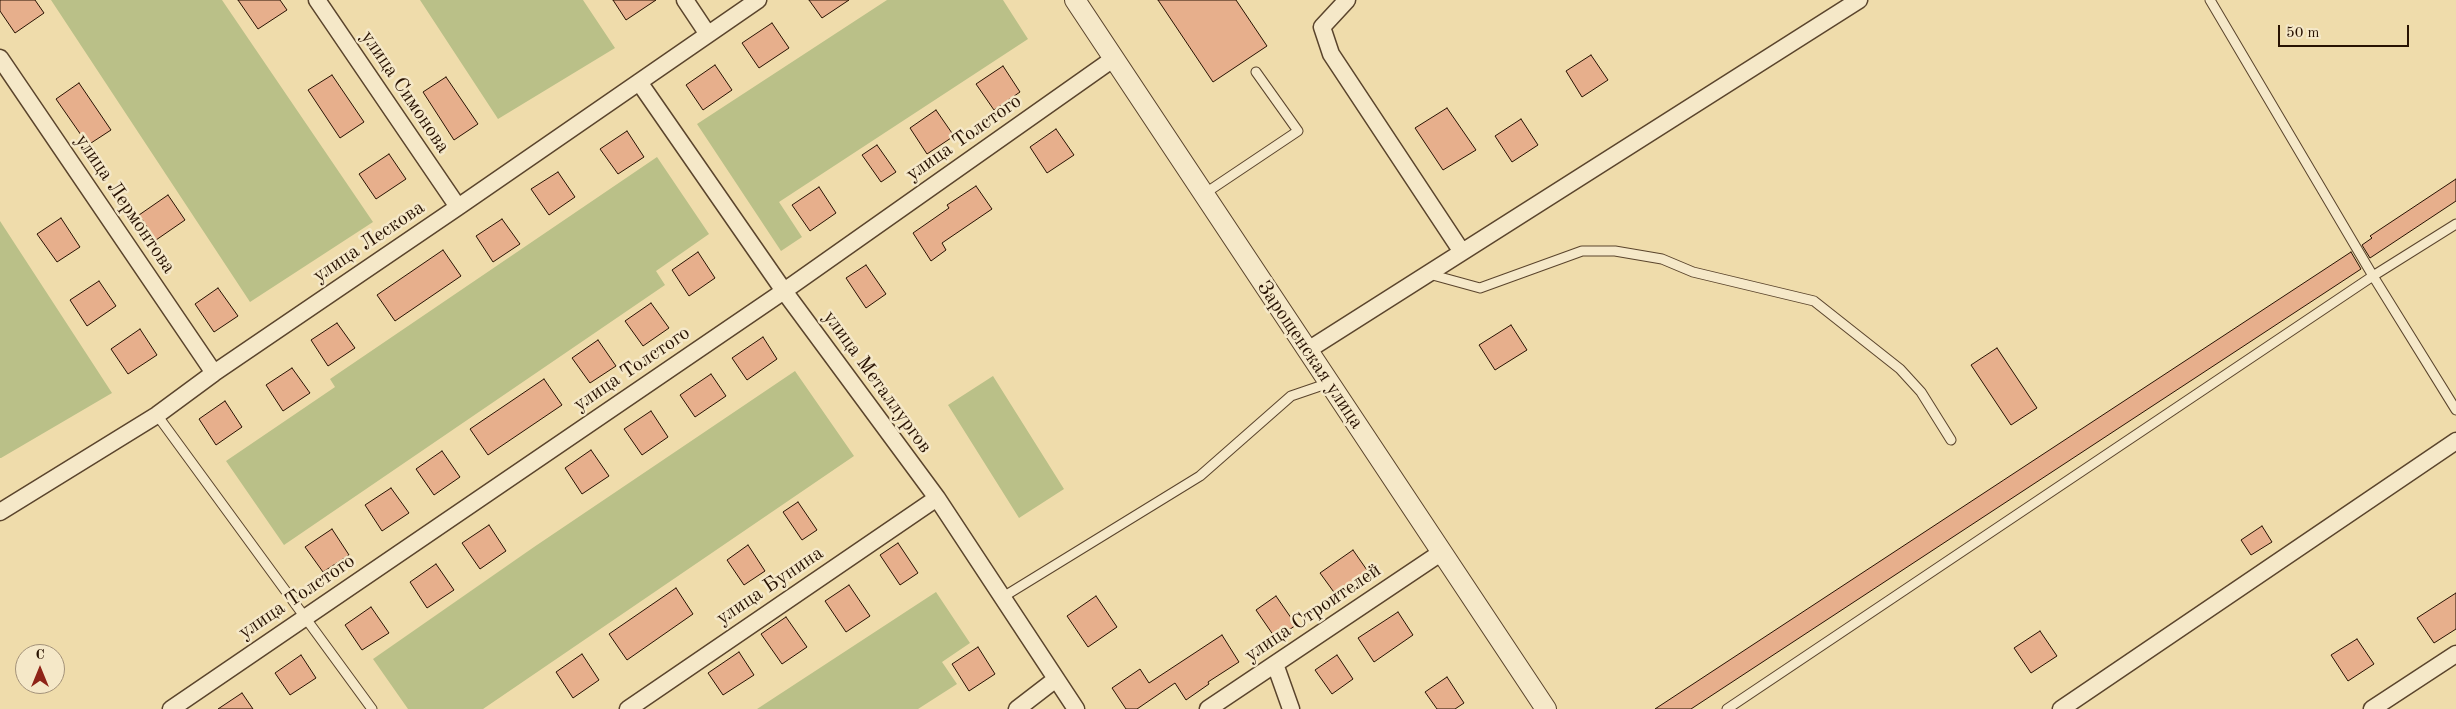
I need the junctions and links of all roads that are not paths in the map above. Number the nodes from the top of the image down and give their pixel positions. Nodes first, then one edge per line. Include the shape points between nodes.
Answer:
1 (317, 0) edge
2 (685, 0) edge
3 (758, 0) edge
4 (1075, 0) edge
5 (1347, 0) edge
6 (1859, 0) edge
7 (2210, 0) edge
8 (707, 33) junction
9 (0, 58) edge
10 (1113, 59) junction
11 (1256, 72) dead end
12 (639, 82) junction
13 (1204, 194) junction
14 (458, 207) junction
15 (2456, 224) edge
16 (1462, 252) junction
17 (1429, 274) junction
18 (2373, 276) junction
19 (784, 291) junction
20 (1308, 350) junction
21 (214, 373) junction
22 (1329, 383) junction
23 (2456, 410) edge
24 (157, 415) junction
25 (1951, 440) dead end
26 (2456, 441) edge
27 (936, 498) junction
28 (0, 512) edge
29 (1442, 552) junction
30 (1002, 597) junction
31 (306, 617) junction
32 (2456, 654) edge
33 (1275, 664) junction
34 (1056, 679) junction
35 (171, 709) edge
36 (372, 709) edge
37 (628, 709) edge
38 (1017, 709) edge
39 (1076, 709) edge
40 (1208, 709) edge
41 (1291, 709) edge
42 (1546, 709) edge
43 (1727, 709) edge
44 (2061, 709) edge
45 (2372, 709) edge

1 - 14 street, улица Симонова
2 - 8 street
3 - 8 street, улица Лескова
4 - 10 street, Зарощенская улица
5 - 16 street via 1322,27 1331,54
6 - 16 street
7 - 18 lane
8 - 12 street, улица Лескова
9 - 21 street, улица Лермонтова
10 - 13 street, Зарощенская улица
10 - 19 street, улица Толстого
11 - 13 lane via 1298,131
12 - 14 street, улица Лескова
12 - 19 street, улица Металлургов
13 - 20 street, Зарощенская улица
14 - 21 street, улица Лескова
15 - 18 lane
16 - 17 street
17 - 20 street
17 - 25 lane via 1480,288 1582,251 1615,251 1662,260 1693,272 1814,301 1900,369 1921,392
18 - 23 lane
18 - 43 lane
19 - 27 street, улица Металлургов
19 - 31 street, улица Толстого
20 - 22 street, Зарощенская улица
21 - 24 street, улица Лескова
22 - 29 street, Зарощенская улица
22 - 30 lane via 1291,396 1200,476
24 - 28 street, улица Лескова
24 - 31 lane
26 - 44 street
27 - 30 street, улица Металлургов
27 - 37 street, улица Бунина
29 - 33 street, улица Строителей
29 - 42 street, Зарощенская улица
30 - 34 street, улица Металлургов
31 - 35 street, улица Толстого
31 - 36 lane
32 - 45 street
33 - 40 street, улица Строителей
33 - 41 street
34 - 38 street
34 - 39 street, улица Металлургов

